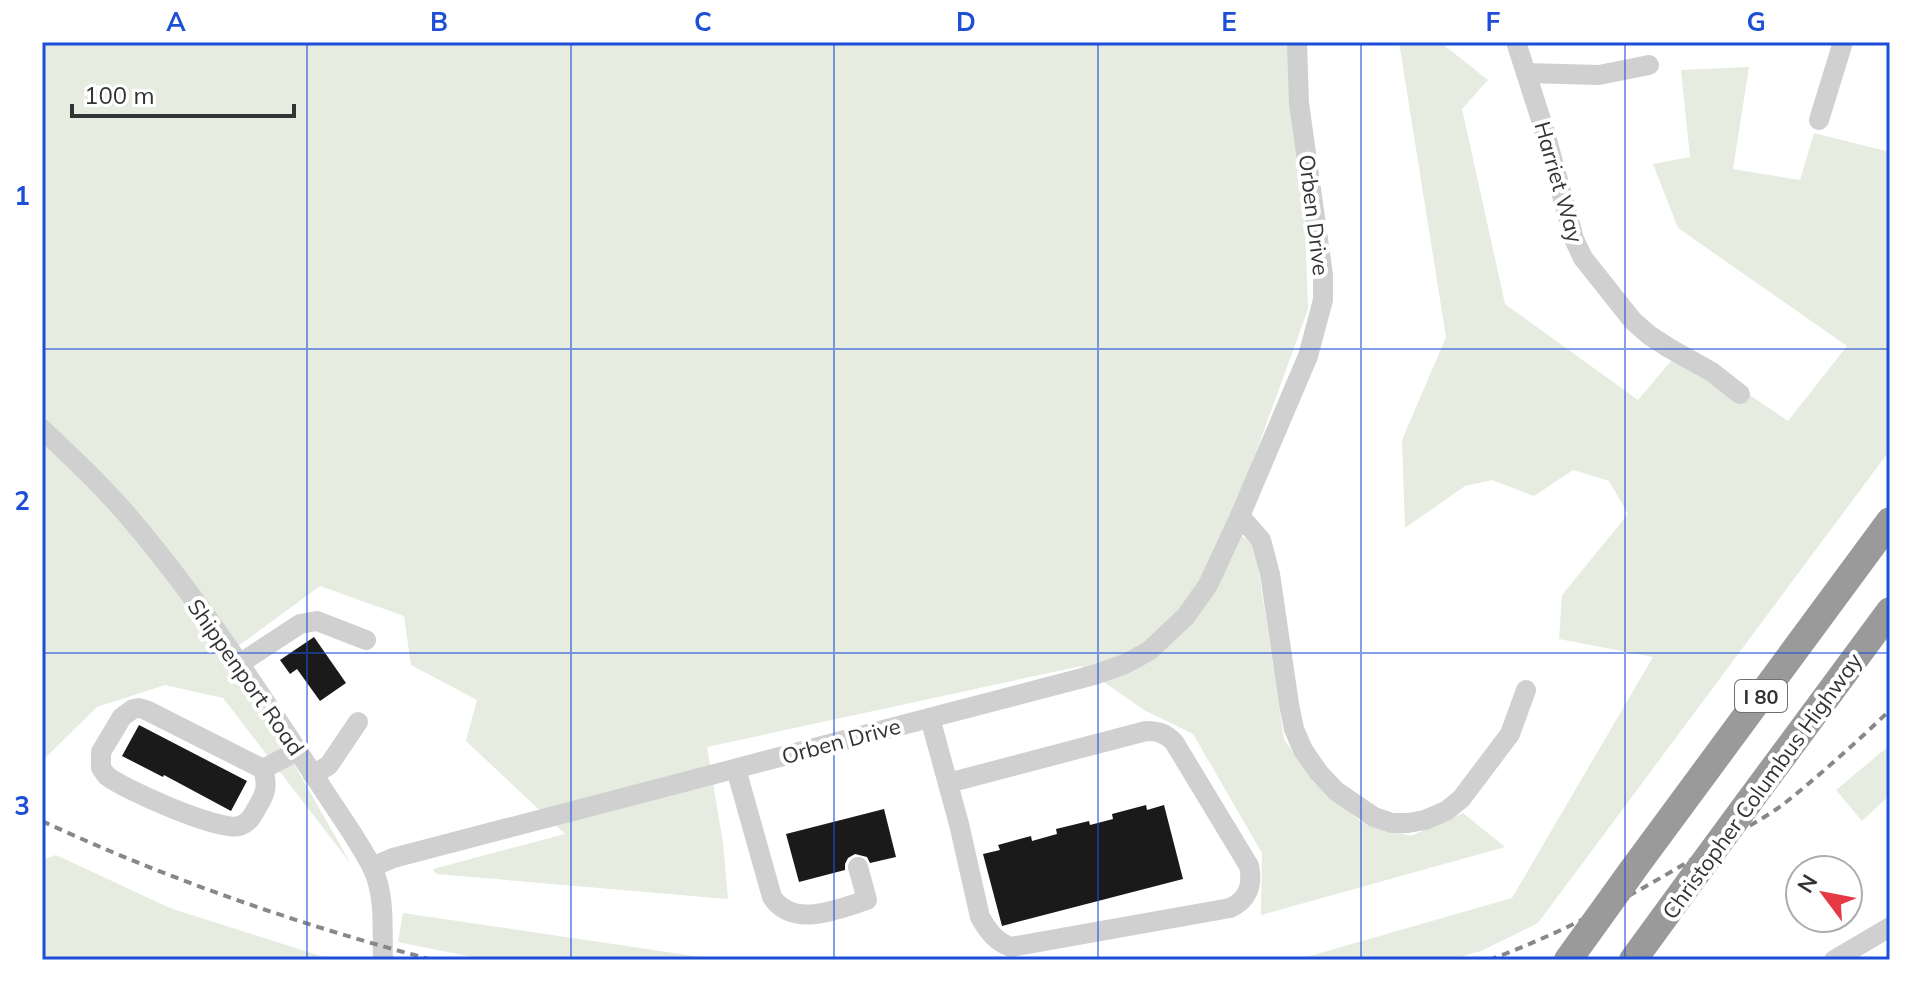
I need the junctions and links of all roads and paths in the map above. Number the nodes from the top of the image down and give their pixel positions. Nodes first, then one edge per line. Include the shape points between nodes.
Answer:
1 (1297, 42) edge
2 (1516, 42) edge
3 (1843, 42) edge
4 (1649, 65) dead end
5 (1526, 73) junction
6 (1819, 120) dead end
7 (1740, 394) dead end
8 (42, 429) edge
9 (1240, 516) junction
10 (1890, 521) edge
11 (1890, 611) edge
12 (366, 640) dead end
13 (239, 664) junction
14 (1526, 690) dead end
15 (930, 718) junction
16 (358, 722) dead end
17 (297, 751) junction
18 (263, 769) junction
19 (736, 769) junction
20 (313, 775) junction
21 (948, 783) junction
22 (372, 867) junction
23 (858, 867) dead end
24 (1689, 887) junction
25 (1890, 927) edge
26 (383, 960) edge
27 (1568, 960) edge
28 (1633, 960) edge
29 (1655, 960) edge
30 (1834, 960) edge

1 - 9 street, Orben Drive via 1299,103 1323,300 1308,356
2 - 5 street, Harriet Way
3 - 6 street
4 - 5 street via 1599,75
5 - 7 street, Harriet Way via 1583,258 1649,335
8 - 13 street, Shippenport Road via 140,530
9 - 14 street via 1261,540 1270,574 1298,739 1336,791 1374,817 1392,823 1425,820 1461,799 1510,734
9 - 15 street, Orben Drive via 1197,603 1149,651 1094,675
10 - 27 highway, I 80, bridge
11 - 24 highway, Christopher Columbus Highway / I 80, bridge
12 - 13 street via 317,621 300,624
13 - 17 street, Shippenport Road
15 - 19 street, Orben Drive
15 - 21 street
16 - 20 street via 329,765
17 - 18 street
17 - 20 street, Shippenport Road
18 - 18 street via 139,708 122,717 100,758 111,780 165,807 231,827 251,819 264,796
19 - 22 street, Orben Drive
19 - 23 street via 772,897 781,907 820,914 867,900
20 - 22 street, Shippenport Road
21 - 21 street via 980,917 1003,945 1230,908 1249,891 1249,866 1174,742 1157,731
22 - 26 street, Shippenport Road via 380,895
24 - 28 highway, Christopher Columbus Highway / I 80
24 - 29 highway
25 - 30 street

